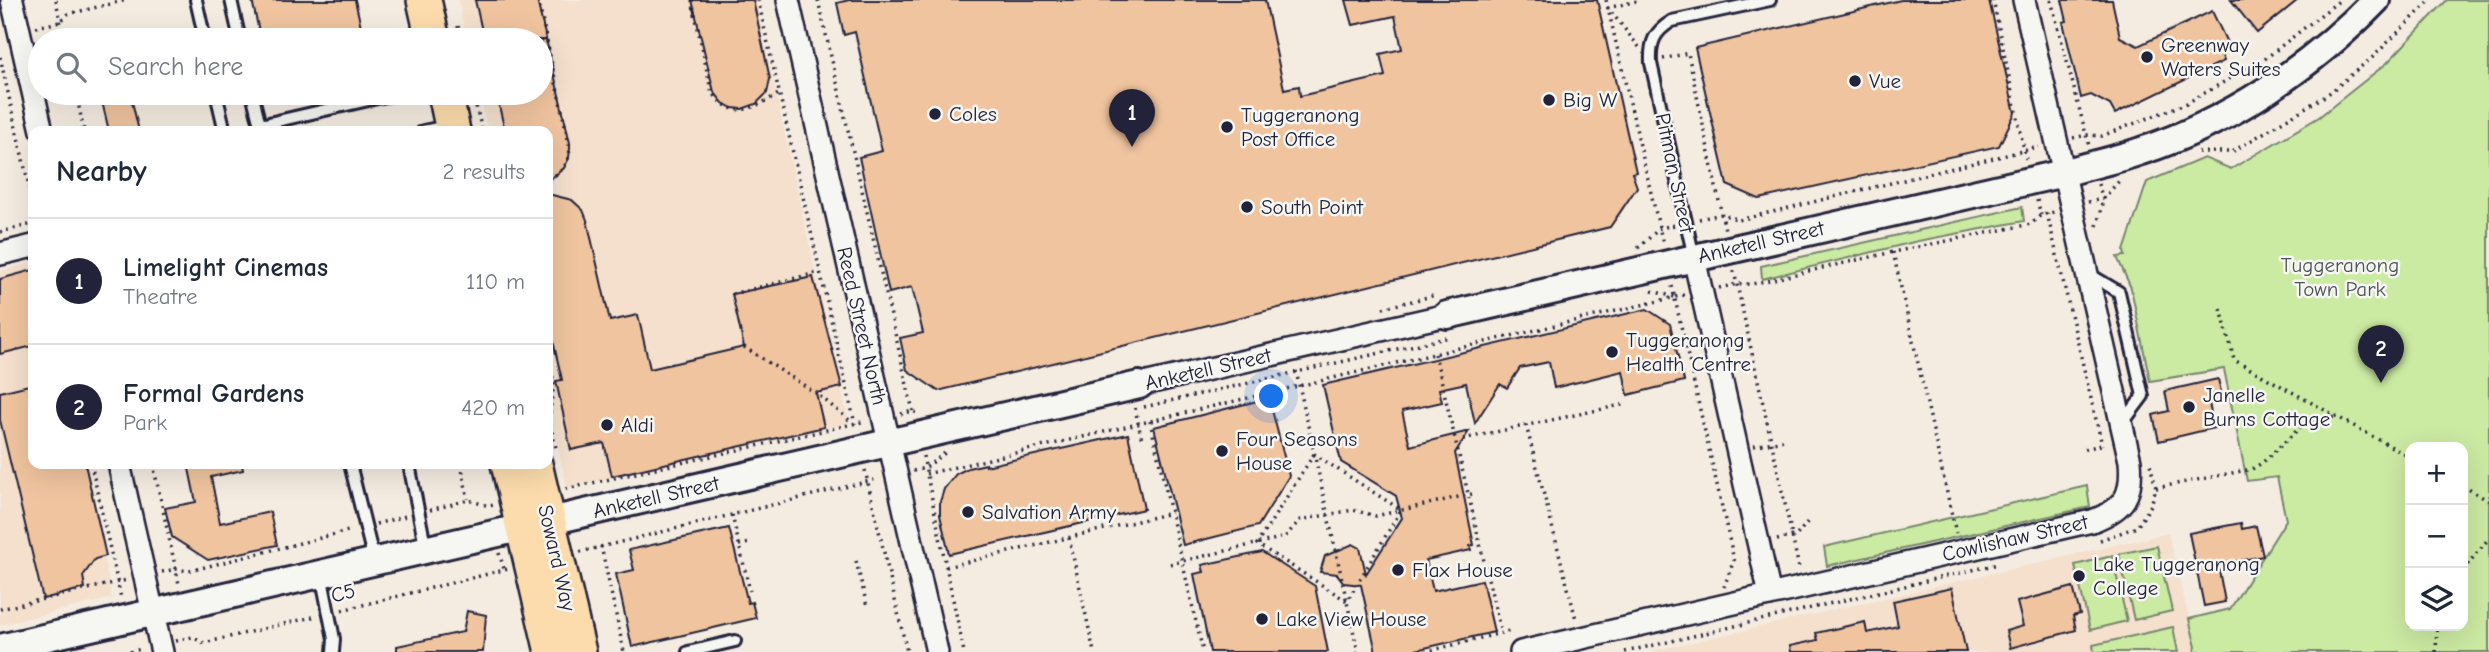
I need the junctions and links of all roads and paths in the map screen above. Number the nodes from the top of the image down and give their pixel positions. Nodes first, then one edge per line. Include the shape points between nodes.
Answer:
1 (12, 0) edge
2 (55, 0) edge
3 (127, 0) edge
4 (197, 0) edge
5 (231, 0) edge
6 (405, 0) edge
7 (424, 0) edge
8 (538, 0) edge
9 (692, 0) edge
10 (758, 0) edge
11 (788, 0) edge
12 (818, 0) edge
13 (1606, 0) edge
14 (1641, 0) edge
15 (1770, 0) edge
16 (1993, 0) edge
17 (2024, 0) edge
18 (2051, 0) edge
19 (2340, 0) edge
20 (2376, 0) edge
21 (1608, 8) junction
22 (60, 22) junction
23 (61, 28) edge
24 (203, 28) edge
25 (237, 28) edge
26 (411, 28) edge
27 (430, 28) edge
28 (544, 28) edge
29 (1688, 53) dead end
30 (0, 57) edge
31 (28, 58) edge
32 (553, 69) edge
33 (780, 93) junction
34 (39, 105) edge
35 (79, 105) edge
36 (219, 105) edge
37 (255, 105) edge
38 (347, 105) edge
39 (432, 105) edge
40 (445, 105) edge
41 (464, 105) edge
42 (223, 123) dead end
43 (41, 126) edge
44 (83, 126) edge
45 (444, 126) edge
46 (446, 126) edge
47 (449, 126) edge
48 (2064, 173) junction
49 (553, 175) edge
50 (28, 182) edge
51 (2047, 213) dead end
52 (2041, 215) dead end
53 (28, 225) edge
54 (1660, 228) dead end
55 (0, 232) edge
56 (28, 247) edge
57 (1893, 252) junction
58 (0, 254) edge
59 (1694, 258) junction
60 (820, 272) junction
61 (1652, 291) dead end
62 (732, 294) dead end
63 (1675, 297) junction
64 (2221, 309) dead end
65 (1451, 325) junction
66 (744, 347) dead end
67 (1291, 350) junction
68 (1436, 354) junction
69 (1296, 373) junction
70 (1299, 386) junction
71 (1137, 398) junction
72 (1626, 404) dead end
73 (913, 411) dead end
74 (2338, 417) junction
75 (1150, 421) junction
76 (855, 424) junction
77 (1526, 425) junction
78 (1463, 439) dead end
79 (889, 443) junction
80 (2102, 445) dead end
81 (956, 451) dead end
82 (1314, 454) junction
83 (2405, 454) edge
84 (553, 468) edge
85 (92, 469) edge
86 (120, 469) edge
87 (154, 469) edge
88 (351, 469) edge
89 (410, 469) edge
90 (462, 469) edge
91 (510, 469) edge
92 (550, 469) edge
93 (926, 474) junction
94 (2468, 489) edge
95 (1476, 493) dead end
96 (1468, 495) junction
97 (468, 500) junction
98 (2489, 501) edge
99 (489, 506) dead end
100 (1401, 510) junction
101 (419, 513) junction
102 (1171, 513) junction
103 (732, 515) junction
104 (1328, 515) junction
105 (536, 524) junction
106 (366, 526) junction
107 (1069, 537) junction
108 (2489, 538) edge
109 (2100, 540) dead end
110 (750, 543) dead end
111 (1257, 544) junction
112 (739, 545) junction
113 (601, 547) junction
114 (426, 550) junction
115 (1960, 551) junction
116 (579, 552) dead end
117 (374, 561) junction
118 (856, 561) dead end
119 (1182, 561) junction
120 (2007, 562) dead end
121 (1170, 564) dead end
122 (946, 567) junction
123 (2465, 568) edge
124 (503, 570) dead end
125 (321, 574) junction
126 (1723, 584) dead end
127 (1803, 587) junction
128 (750, 590) dead end
129 (1770, 595) junction
130 (1347, 601) junction
131 (867, 606) dead end
132 (0, 609) edge
133 (153, 612) junction
134 (329, 613) junction
135 (1508, 631) dead end
136 (2437, 631) edge
137 (1501, 633) junction
138 (192, 637) dead end
139 (1581, 638) junction
140 (735, 641) dead end
141 (204, 643) junction
142 (0, 648) edge
143 (162, 652) edge
144 (205, 652) edge
145 (333, 652) edge
146 (552, 652) edge
147 (579, 652) edge
148 (624, 652) edge
149 (688, 652) edge
150 (907, 652) edge
151 (937, 652) edge
152 (964, 652) edge
153 (1094, 652) edge
154 (1203, 652) edge
155 (1358, 652) edge
156 (1425, 652) edge
157 (1521, 652) edge
158 (1625, 652) edge
159 (2436, 652) edge

1 - 31 street
2 - 22 path
3 - 22 path via 68,14
4 - 24 lane
5 - 25 lane
6 - 26 main road
7 - 27 main road
8 - 28 path
9 - 33 path via 711,90 718,101 741,110
10 - 33 path
11 - 79 street, Reed Street North
12 - 73 path
13 - 21 path
14 - 21 path
15 - 59 lane, Pitman Street via 1672,21 1658,29 1650,46
16 - 29 path via 2024,151 1739,220 1722,214
17 - 48 street, Cowlishaw Street
18 - 19 path via 2087,135 2102,136 2187,103 2266,58
20 - 48 street, Anketell Street via 2322,52 2235,109 2141,151
21 - 54 path
22 - 23 path
30 - 50 path
32 - 49 path via 570,148 564,167
33 - 60 path
34 - 43 street
35 - 44 path
36 - 42 lane
37 - 38 lane via 260,125
39 - 45 main road
40 - 46 main road
41 - 47 path
48 - 59 street, Anketell Street
48 - 115 street, Cowlishaw Street via 2122,425 2131,479 2128,494 2110,514 2092,521
51 - 80 path
52 - 57 path via 2031,224
53 - 55 path
56 - 58 street
57 - 115 path
57 - 127 path via 1737,284
59 - 65 street, Anketell Street
59 - 129 street, Pitman Street
60 - 62 path
60 - 76 path
61 - 63 path
63 - 68 path
63 - 126 path via 1734,560
64 - 74 path via 2234,360
65 - 67 street, Anketell Street
65 - 69 path
66 - 76 path
67 - 69 path
67 - 71 street, Anketell Street
68 - 70 path
68 - 96 path
69 - 70 path
69 - 71 path
70 - 75 path
70 - 82 path
71 - 79 street, Anketell Street
72 - 77 path
74 - 83 path
74 - 109 path via 2306,422 2252,469 2156,488 2137,527
75 - 93 path
75 - 102 path
76 - 84 path via 565,489
77 - 78 path
77 - 139 path
79 - 105 street, Anketell Street
79 - 151 street, Reed Street North
81 - 93 path via 943,454 925,468
82 - 100 path
82 - 104 path
82 - 111 path
85 - 132 path via 118,583
86 - 133 street
87 - 106 path via 175,569 189,571
88 - 106 lane
89 - 101 lane
90 - 97 path
91 - 105 main road, Soward Way
92 - 105 main road, Soward Way
93 - 122 path
94 - 98 path
95 - 96 path
96 - 100 path
96 - 137 path
97 - 99 path
97 - 101 path
100 - 104 path via 1376,516 1353,510
100 - 130 path
101 - 106 path
101 - 114 lane
102 - 107 path
102 - 119 path
103 - 112 path
103 - 113 path
103 - 150 path via 867,481
104 - 111 path via 1300,520 1285,537
104 - 130 path
105 - 114 street, Anketell Street
105 - 146 main road, Soward Way
105 - 147 main road, Soward Way
106 - 117 lane
107 - 122 path
107 - 153 path
108 - 123 path
110 - 112 path
111 - 119 path
111 - 130 path
112 - 128 path
113 - 116 path
113 - 148 path
114 - 117 street, Anketell Street
115 - 127 street, Cowlishaw Street
117 - 125 street, Anketell Street
118 - 131 path
119 - 121 path
119 - 154 path
120 - 158 path
122 - 152 path
124 - 134 path, C5
125 - 133 street, Anketell Street
125 - 134 lane
127 - 129 street, Cowlishaw Street
129 - 139 street, Cowlishaw Street
130 - 155 path
133 - 142 street, Anketell Street
133 - 143 street
134 - 141 path, C5
134 - 145 lane
135 - 137 path
136 - 159 path
137 - 156 path
138 - 141 path
139 - 157 street, Cowlishaw Street
140 - 149 lane
141 - 144 path

